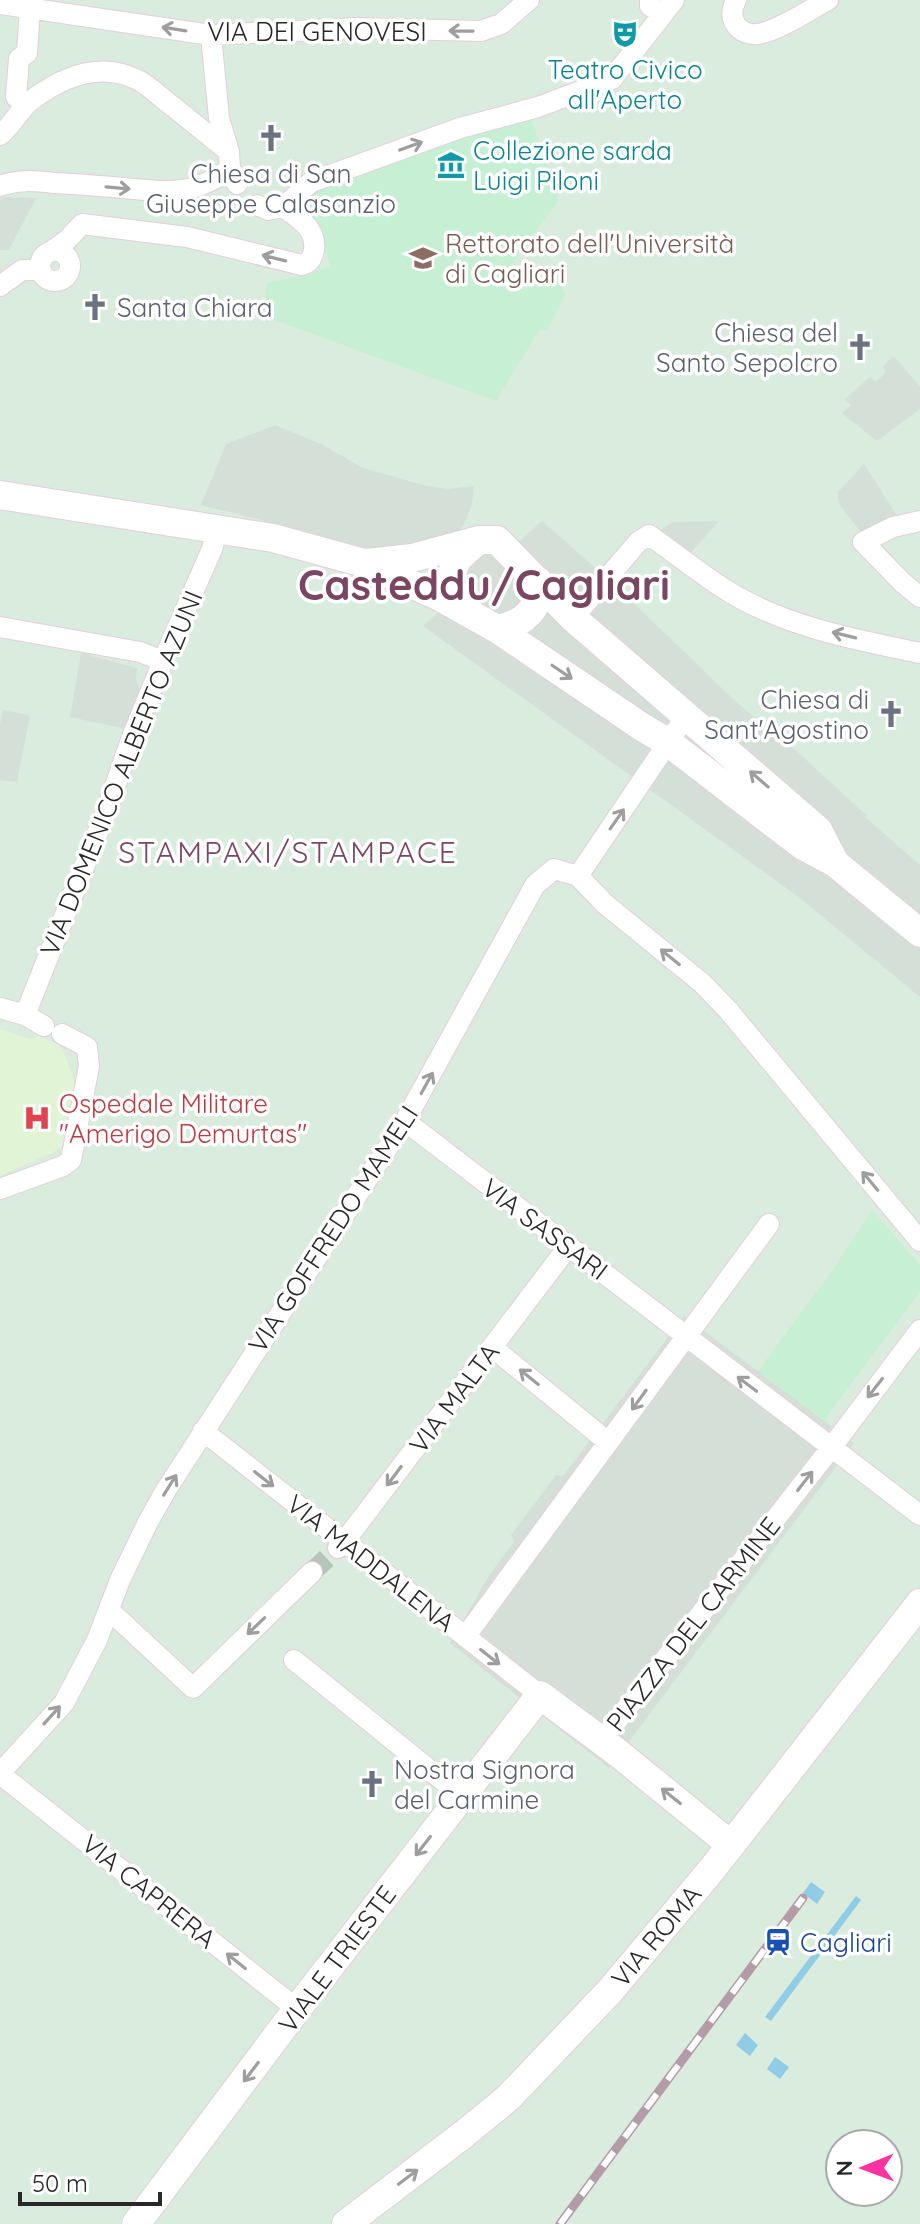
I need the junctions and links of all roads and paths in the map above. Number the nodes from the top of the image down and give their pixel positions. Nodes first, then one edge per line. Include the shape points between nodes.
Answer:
1 (529, 0) edge
2 (828, 0) edge
3 (1, 3) edge
4 (662, 4) edge
5 (30, 9) junction
6 (735, 10) edge
7 (211, 35) junction
8 (15, 97) edge
9 (211, 124) junction
10 (0, 135) edge
11 (0, 186) edge
12 (257, 205) dead end
13 (283, 207) junction
14 (0, 286) edge
15 (0, 495) edge
16 (920, 521) edge
17 (218, 530) junction
18 (479, 540) junction
19 (364, 563) junction
20 (538, 581) junction
21 (920, 597) edge
22 (469, 612) junction
23 (573, 618) junction
24 (0, 627) edge
25 (497, 629) junction
26 (920, 653) edge
27 (163, 661) junction
28 (686, 716) junction
29 (669, 743) junction
30 (835, 863) junction
31 (578, 876) junction
32 (920, 933) edge
33 (0, 1008) edge
34 (25, 1015) junction
35 (405, 1121) junction
36 (0, 1189) edge
37 (769, 1224) dead end
38 (920, 1241) edge
39 (568, 1247) junction
40 (920, 1330) edge
41 (685, 1337) junction
42 (492, 1347) junction
43 (203, 1431) junction
44 (608, 1442) junction
45 (831, 1448) junction
46 (920, 1515) edge
47 (341, 1545) junction
48 (312, 1572) tunnel mouth
49 (920, 1603) edge
50 (109, 1610) junction
51 (465, 1637) junction
52 (294, 1660) dead end
53 (540, 1695) junction
54 (601, 1741) junction
55 (0, 1773) edge
56 (462, 1796) junction
57 (731, 1845) junction
58 (297, 2009) junction
59 (136, 2224) edge
60 (346, 2224) edge

1 -> 7 street, VIA DEI GENOVESI via 501,24 481,31 356,28
2 - 6 street via 755,35 741,30
3 - 5 street, VIA DEI GENOVESI
13 -> 4 street via 311,182 612,79
7 -> 5 street, VIA DEI GENOVESI
5 - 8 street via 27,53 19,59
7 - 9 street
8 - 9 street via 100,70 139,80
8 - 10 street via 7,129
11 -> 9 street via 15,180 169,193 194,188 232,168
12 - 13 street via 268,210
13 -> 14 street via 305,223 315,241 313,255 302,265 187,237 82,224 52,251 65,254 70,266 64,278 50,280 41,270 22,270
15 - 17 street
16 - 21 street via 863,542
17 - 19 street via 273,538
17 - 27 street, VIA DOMENICO ALBERTO AZUNI
18 - 19 street via 412,558
18 - 20 street via 497,540
18 - 22 street via 458,558 454,570 453,581
19 - 22 street
20 - 23 street
20 - 25 street via 532,612
22 - 25 street
26 -> 23 street via 812,628 754,605 649,535
23 - 28 street
24 - 27 street via 140,652
25 -> 29 street
27 - 34 street, VIA DOMENICO ALBERTO AZUNI
28 - 29 street
30 -> 28 street via 818,830
29 - 30 street via 803,846
31 -> 29 street
30 - 32 street
35 -> 31 street, VIA GOFFREDO MAMELI via 535,885 554,869
38 -> 31 street via 728,1010
33 - 34 street
34 - 36 street via 87,1047 89,1066 71,1160
35 - 39 street, VIA SASSARI
35 - 43 street, VIA GOFFREDO MAMELI
37 - 41 street
39 - 41 street, VIA SASSARI
39 - 42 street, VIA MALTA
40 -> 45 street, PIAZZA DEL CARMINE
41 -> 44 street
45 -> 41 street, VIA SASSARI
44 -> 42 street
42 -> 47 street, VIA MALTA
43 -> 47 street, VIA MADDALENA
50 -> 43 street, VIA GOFFREDO MAMELI via 148,1522
44 - 51 street
45 - 46 street, VIA SASSARI
54 -> 45 street, PIAZZA DEL CARMINE
47 - 51 street, VIA MADDALENA
48 -> 50 street via 193,1688
49 - 57 street, VIA ROMA
55 -> 50 street, VIA GOFFREDO MAMELI via 64,1703
51 -> 53 street, VIA MADDALENA
52 - 56 street
53 - 54 street, PIAZZA DEL CARMINE
53 - 56 street, VIALE TRIESTE
57 -> 54 street
58 -> 55 street, VIA CAPRERA
56 -> 58 street, VIALE TRIESTE
60 -> 57 street, VIA ROMA via 508,2098 610,1991
58 -> 59 street, VIALE TRIESTE

